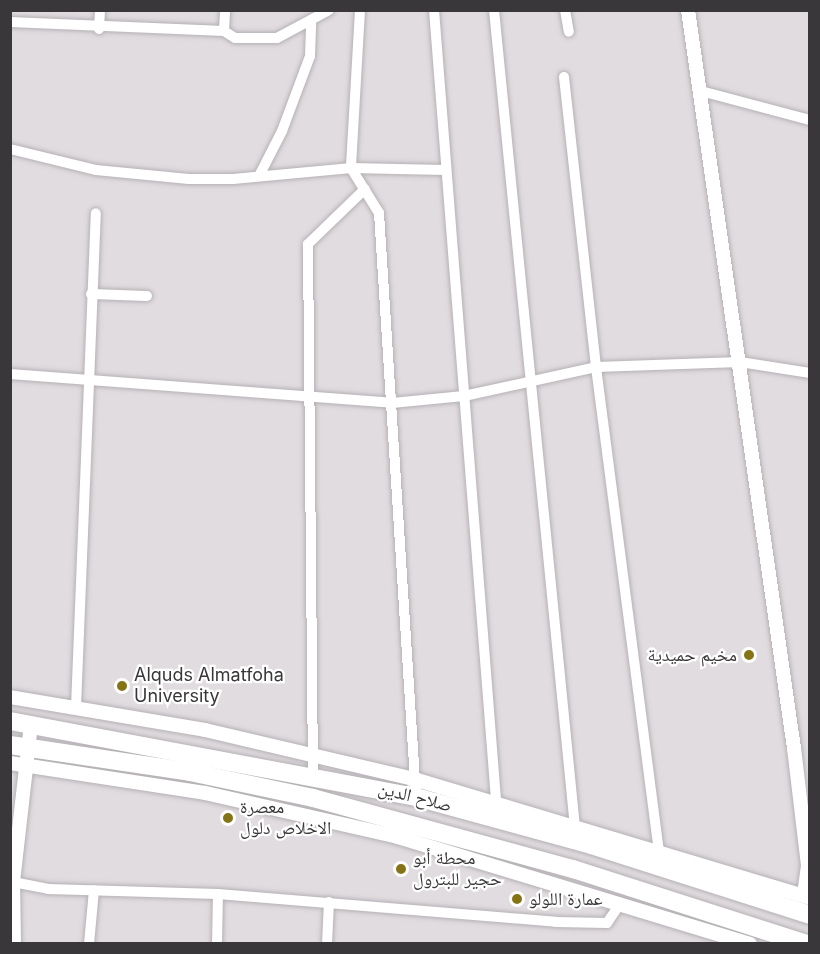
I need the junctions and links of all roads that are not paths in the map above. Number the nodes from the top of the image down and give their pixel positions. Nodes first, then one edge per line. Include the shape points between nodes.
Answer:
1 (100, 10) edge
2 (225, 10) edge
3 (329, 10) edge
4 (360, 10) edge
5 (434, 10) edge
6 (494, 10) edge
7 (565, 10) edge
8 (688, 10) edge
9 (311, 21) junction
10 (10, 22) edge
11 (99, 29) junction
12 (224, 31) junction
13 (569, 32) dead end
14 (564, 77) dead end
15 (700, 91) junction
16 (810, 120) edge
17 (10, 149) edge
18 (351, 168) junction
19 (445, 170) junction
20 (259, 176) junction
21 (365, 189) junction
22 (96, 213) dead end
23 (91, 294) junction
24 (147, 296) dead end
25 (740, 362) junction
26 (596, 367) junction
27 (810, 373) edge
28 (10, 374) edge
29 (89, 381) junction
30 (530, 383) junction
31 (310, 395) junction
32 (464, 396) junction
33 (392, 403) junction
34 (10, 697) edge
35 (76, 707) junction
36 (10, 721) edge
37 (31, 725) junction
38 (18, 747) edge
39 (313, 755) junction
40 (10, 763) edge
41 (25, 767) junction
42 (313, 776) junction
43 (415, 788) junction
44 (497, 810) junction
45 (575, 828) junction
46 (659, 850) junction
47 (13, 882) junction
48 (94, 890) junction
49 (218, 894) junction
50 (807, 897) edge
51 (329, 902) junction
52 (621, 904) junction
53 (11, 913) edge
54 (810, 915) edge
55 (14, 944) edge
56 (89, 944) edge
57 (217, 944) edge
58 (327, 944) edge
59 (750, 944) edge
60 (806, 944) edge

1 - 11 street
2 - 12 street
3 - 9 street
4 - 18 street
5 - 19 street
6 - 30 street
7 - 13 street
8 - 15 main road
9 - 12 street via 277,38 235,38
9 - 20 street via 310,56 300,86
10 - 11 street
11 - 12 street
14 - 26 street
15 - 16 street
15 - 25 main road
17 - 20 street via 96,170 154,177
18 - 19 street
18 - 20 street
18 - 21 street
19 - 32 street
21 - 31 street via 308,244
21 - 33 street via 379,213
22 - 23 street
23 - 24 street
23 - 29 street
25 - 26 street
25 - 27 street
25 - 50 main road via 808,866
26 - 30 street
26 - 46 street
28 - 29 street
29 - 31 street
29 - 35 street
30 - 32 street
30 - 45 street
31 - 33 street
31 - 39 street
32 - 33 street
32 - 44 street
33 - 43 street
34 - 35 main road
35 - 39 main road
36 - 37 highway, صلاح الدين
37 - 38 main road
37 - 42 highway, صلاح الدين
38 - 41 main road
38 - 60 highway, صلاح الدين via 78,752 314,798 563,866
39 - 42 street
39 - 43 main road
40 - 41 main road
41 - 47 main road
41 - 52 main road via 205,793 398,837
42 - 43 highway, صلاح الدين
43 - 44 highway, صلاح الدين
44 - 45 main road
44 - 54 highway, صلاح الدين
45 - 46 main road
46 - 50 main road
47 - 48 street via 48,889
47 - 53 main road
48 - 49 street
48 - 56 street
49 - 51 street
49 - 57 street
51 - 52 street via 608,923
51 - 58 street
52 - 59 main road
53 - 55 main road

